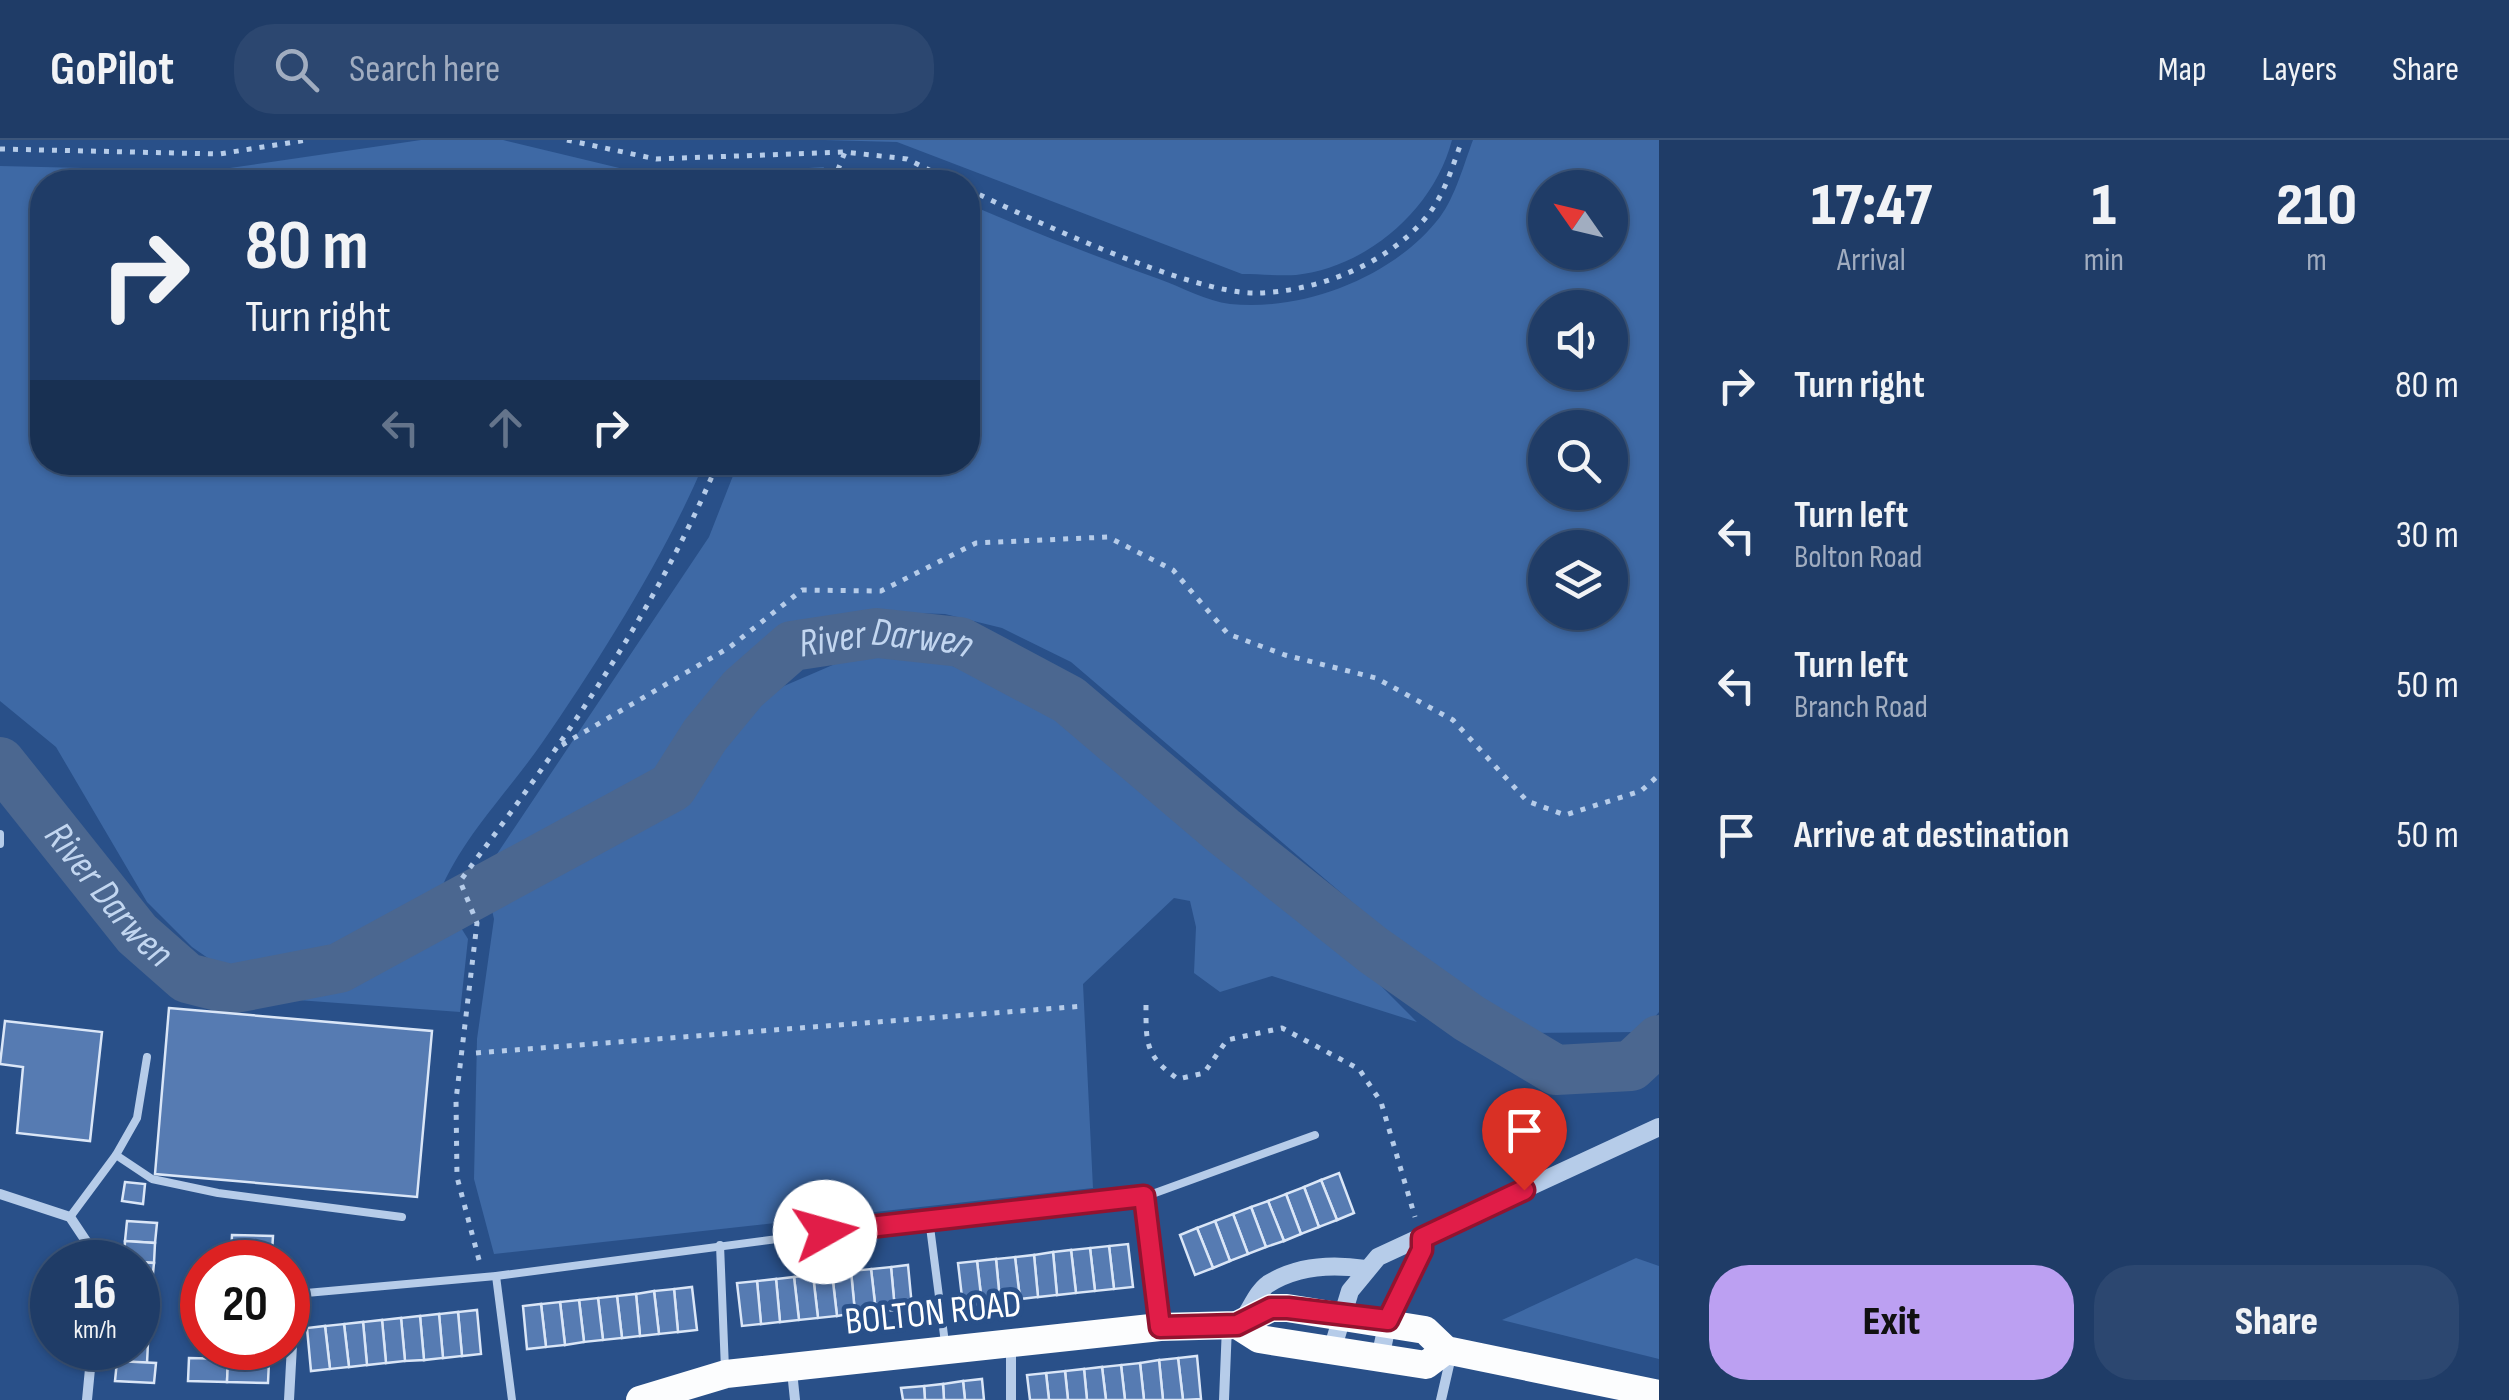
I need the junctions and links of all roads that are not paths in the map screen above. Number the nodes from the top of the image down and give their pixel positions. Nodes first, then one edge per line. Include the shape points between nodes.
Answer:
1 (0, 834) edge
2 (0, 844) edge
3 (148, 1058) dead end
4 (1659, 1127) edge
5 (1315, 1135) dead end
6 (116, 1156) junction
7 (0, 1194) edge
8 (1144, 1196) junction
9 (402, 1216) dead end
10 (70, 1217) junction
11 (929, 1219) junction
12 (1422, 1238) junction
13 (85, 1240) edge
14 (720, 1244) junction
15 (1365, 1268) junction
16 (496, 1276) junction
17 (310, 1293) edge
18 (1341, 1313) junction
19 (1388, 1320) junction
20 (1235, 1324) junction
21 (1160, 1327) junction
22 (1010, 1342) junction
23 (1332, 1350) junction
24 (1449, 1351) junction
25 (946, 1352) junction
26 (1380, 1358) junction
27 (792, 1365) junction
28 (90, 1370) edge
29 (291, 1370) edge
30 (726, 1374) junction
31 (1659, 1394) edge
32 (87, 1400) edge
33 (289, 1400) edge
34 (512, 1400) edge
35 (640, 1400) edge
36 (795, 1400) edge
37 (1011, 1400) edge
38 (1224, 1400) edge
39 (1441, 1400) edge

1 - 2 lane
3 - 6 lane via 137,1118
4 - 12 street
5 - 8 lane
6 - 9 lane via 168,1183
6 - 10 lane
7 - 10 street
8 - 11 lane
8 - 21 lane
10 - 13 street
11 - 14 lane
11 - 25 lane
12 - 15 street
12 - 19 street
14 - 16 lane
14 - 30 lane
15 - 18 street
15 - 20 street via 1316,1267 1265,1286
16 - 17 lane
16 - 34 lane
18 - 19 highway, BOLTON ROAD
18 - 20 highway, BOLTON ROAD via 1271,1308
18 - 23 street
19 - 24 highway, BOLTON ROAD via 1425,1330
19 - 26 street
20 - 21 highway, BOLTON ROAD
20 - 23 highway, BOLTON ROAD via 1259,1339
20 - 38 street
21 - 22 highway, BOLTON ROAD
22 - 25 highway, BOLTON ROAD
22 - 37 street
23 - 26 highway, BOLTON ROAD
24 - 26 highway, BOLTON ROAD via 1426,1365
24 - 31 highway, BOLTON ROAD
24 - 39 street
25 - 27 highway, BOLTON ROAD
27 - 30 highway, BOLTON ROAD
27 - 36 street
28 - 32 street
29 - 33 street
30 - 35 highway, BOLTON ROAD

